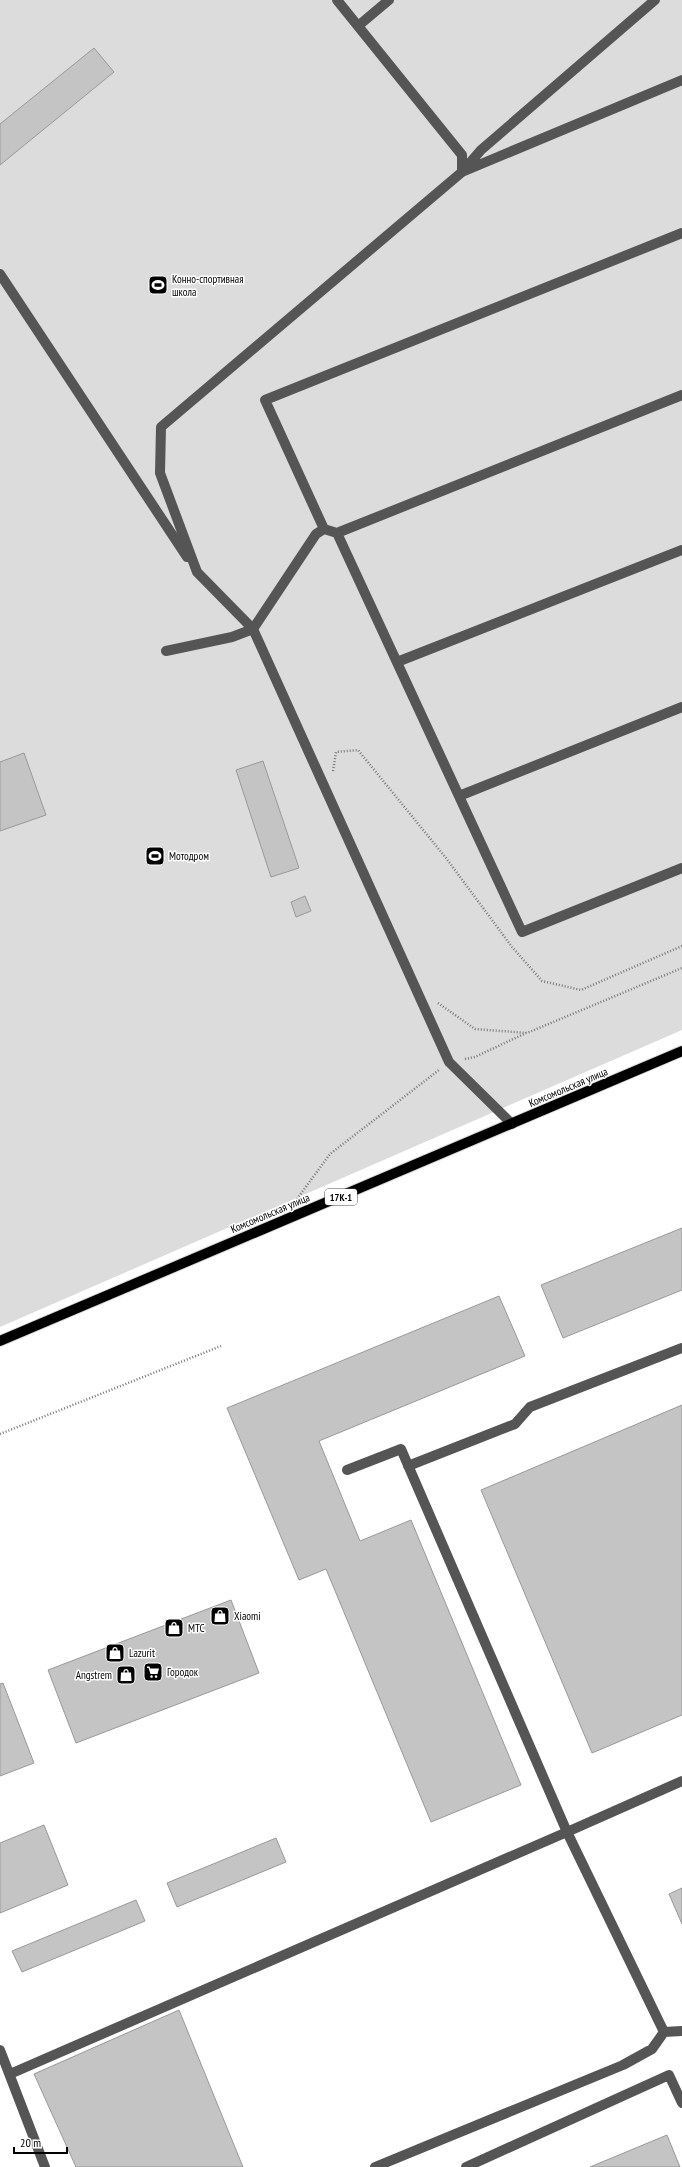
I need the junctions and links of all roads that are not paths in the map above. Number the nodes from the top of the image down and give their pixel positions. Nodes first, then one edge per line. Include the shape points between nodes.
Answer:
1 (337, 0) edge
2 (389, 0) edge
3 (655, 0) edge
4 (358, 26) junction
5 (682, 80) edge
6 (462, 172) junction
7 (682, 234) edge
8 (0, 274) edge
9 (682, 395) edge
10 (324, 529) junction
11 (338, 533) junction
12 (682, 550) edge
13 (197, 572) junction
14 (253, 629) junction
15 (166, 651) dead end
16 (397, 662) junction
17 (682, 707) edge
18 (459, 796) junction
19 (682, 868) edge
20 (682, 1051) edge
21 (512, 1124) junction
22 (0, 1341) edge
23 (682, 1348) edge
24 (408, 1466) junction
25 (347, 1470) dead end
26 (682, 1781) edge
27 (567, 1832) junction
28 (682, 2031) edge
29 (664, 2032) junction
30 (0, 2050) edge
31 (10, 2074) junction
32 (682, 2103) edge
33 (45, 2167) edge
34 (375, 2167) edge
35 (466, 2167) edge

1 - 4 lane
2 - 4 lane
3 - 6 lane via 481,150
4 - 6 lane via 462,156
5 - 6 lane
6 - 13 lane via 161,427 160,473
7 - 10 lane via 266,400
8 - 13 lane
9 - 11 lane
10 - 11 lane
10 - 14 lane via 316,534
11 - 16 lane
12 - 16 lane
13 - 14 lane
14 - 15 lane via 232,637
14 - 21 lane via 449,1062
16 - 18 lane
17 - 18 lane
18 - 19 lane via 522,932
20 - 21 main road, Комсомольская улица / 17К-1
21 - 22 main road, Комсомольская улица / 17К-1
23 - 24 lane via 530,1407 515,1424
24 - 25 lane via 401,1449
24 - 27 lane
26 - 27 lane
27 - 29 lane
27 - 31 lane
28 - 29 lane
29 - 34 lane via 652,2049 623,2065
30 - 31 lane
31 - 33 lane
32 - 35 lane via 670,2075

